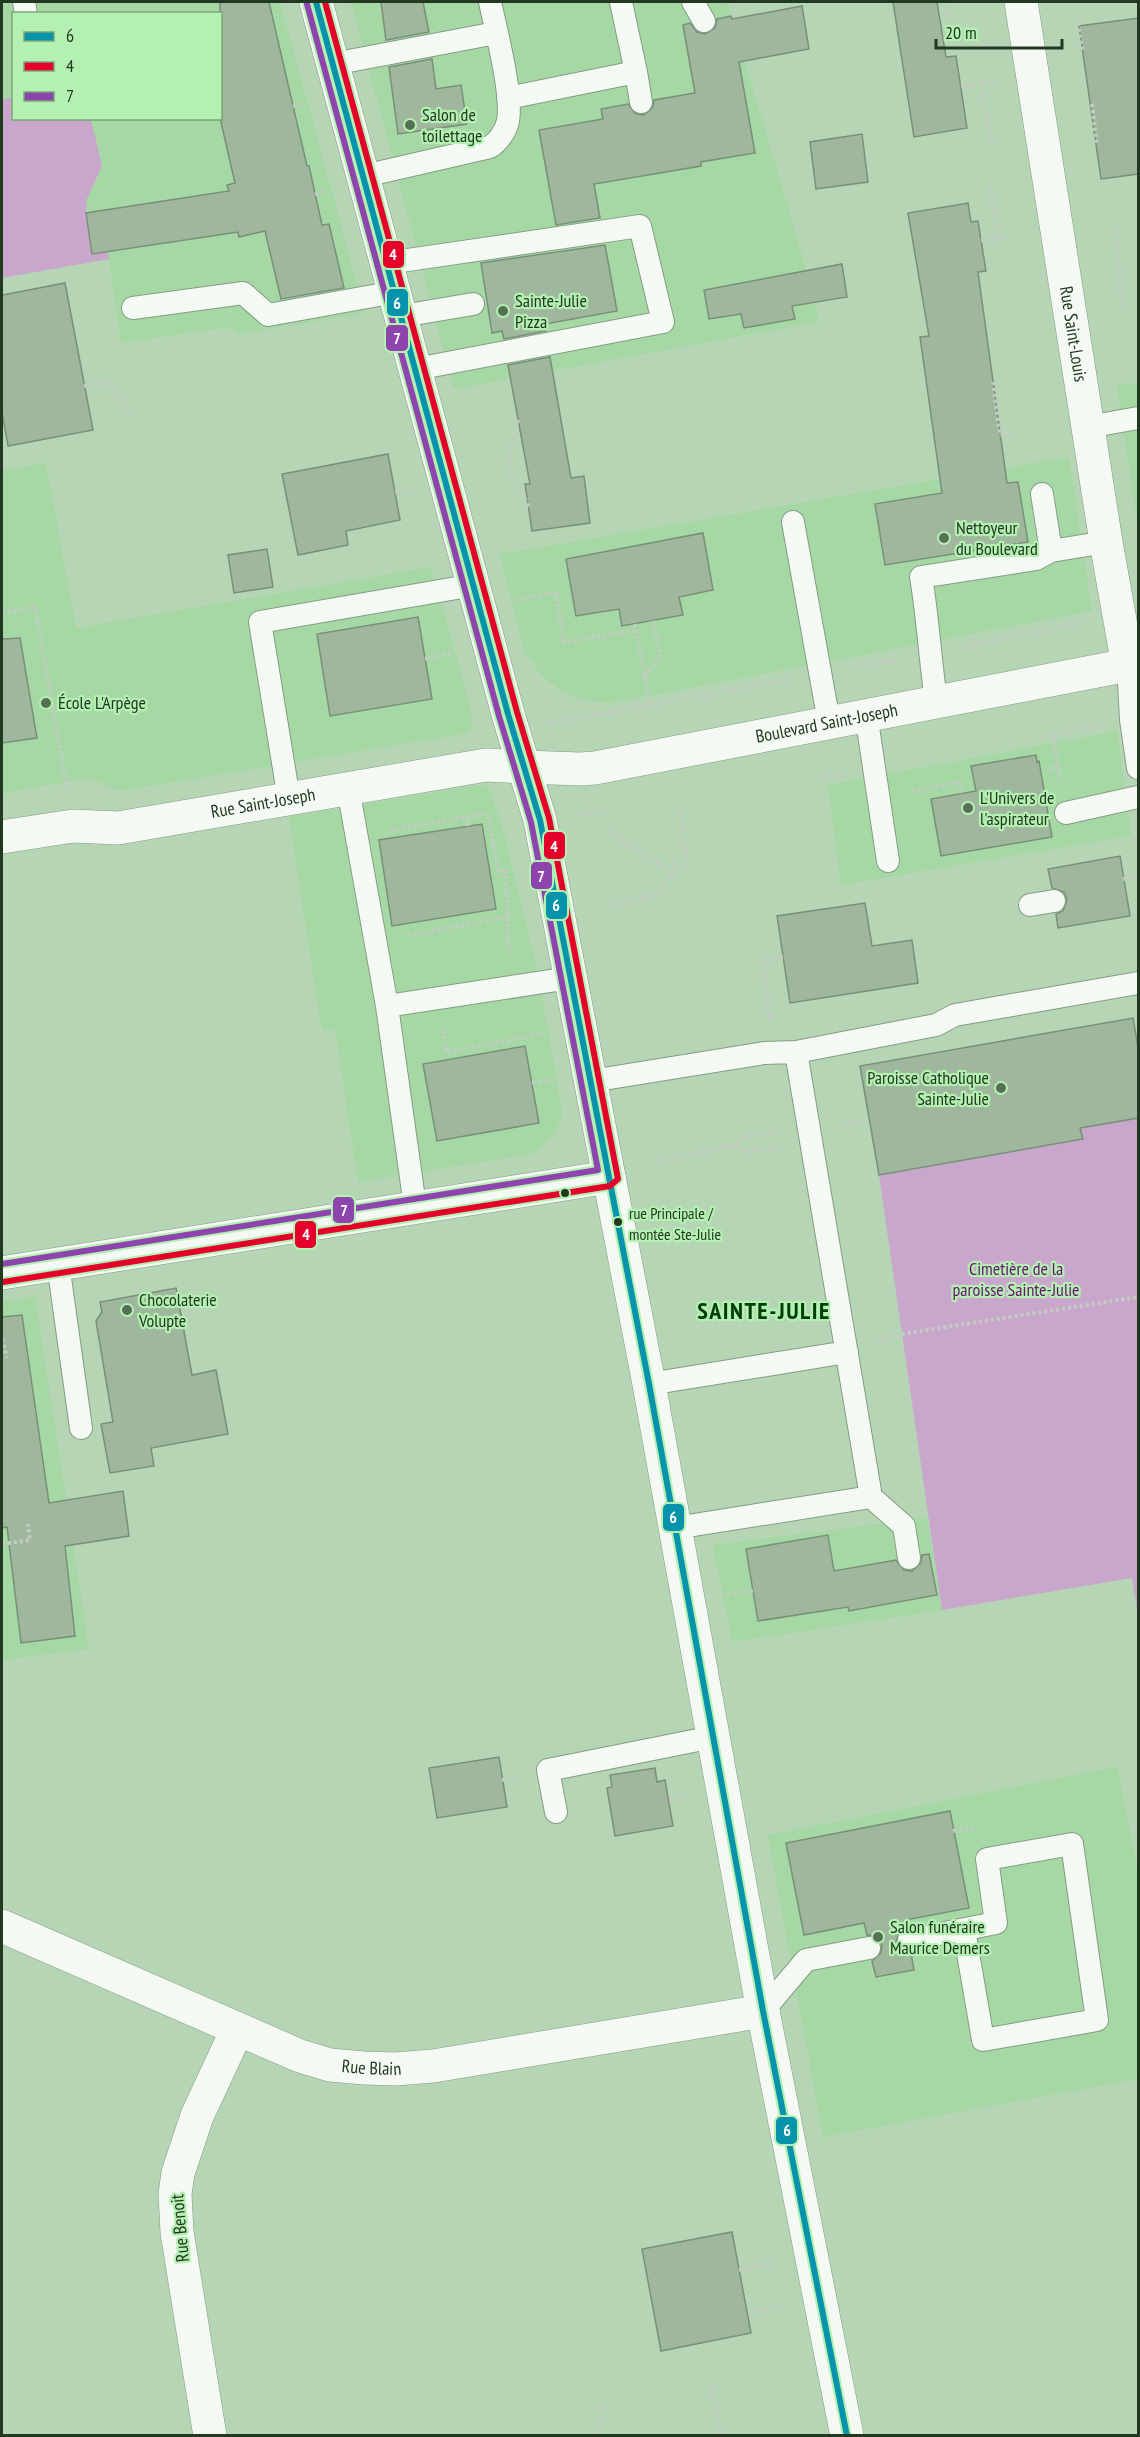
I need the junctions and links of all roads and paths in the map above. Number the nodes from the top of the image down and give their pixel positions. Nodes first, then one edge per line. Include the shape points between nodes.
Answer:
1 (316, 2) edge
2 (490, 2) edge
3 (621, 2) edge
4 (947, 2) edge
5 (1021, 2) edge
6 (949, 16) dead end
7 (1077, 17) dead end
8 (496, 33) junction
9 (1082, 50) dead end
10 (333, 64) junction
11 (636, 72) junction
12 (1000, 79) dead end
13 (982, 83) junction
14 (961, 86) dead end
15 (508, 98) junction
16 (640, 102) dead end
17 (1092, 104) dead end
18 (992, 143) dead end
19 (1096, 145) dead end
20 (364, 176) junction
21 (989, 185) dead end
22 (1115, 228) dead end
23 (981, 240) dead end
24 (395, 290) junction
25 (473, 304) dead end
26 (133, 308) dead end
27 (1123, 310) dead end
28 (416, 369) junction
29 (993, 382) dead end
30 (84, 386) dead end
31 (130, 412) dead end
32 (1138, 418) edge
33 (518, 420) dead end
34 (1088, 427) junction
35 (1012, 433) dead end
36 (1042, 494) dead end
37 (529, 507) dead end
38 (793, 522) dead end
39 (1106, 542) junction
40 (1051, 551) junction
41 (474, 585) junction
42 (509, 601) dead end
43 (2, 613) edge
44 (1091, 620) dead end
45 (653, 621) dead end
46 (635, 624) dead end
47 (636, 630) junction
48 (960, 647) dead end
49 (460, 651) dead end
50 (901, 658) dead end
51 (425, 659) dead end
52 (1135, 663) edge
53 (842, 669) dead end
54 (645, 677) junction
55 (789, 679) dead end
56 (936, 700) junction
57 (650, 705) junction
58 (866, 714) junction
59 (554, 722) dead end
60 (829, 722) junction
61 (1053, 735) dead end
62 (525, 767) junction
63 (1138, 768) edge
64 (1048, 769) dead end
65 (67, 788) dead end
66 (348, 788) junction
67 (924, 789) dead end
68 (961, 794) dead end
69 (1138, 797) edge
70 (289, 798) junction
71 (679, 807) dead end
72 (1066, 813) dead end
73 (467, 817) junction
74 (468, 826) dead end
75 (413, 827) dead end
76 (611, 832) dead end
77 (2, 837) edge
78 (888, 861) dead end
79 (512, 868) dead end
80 (506, 870) junction
81 (490, 872) dead end
82 (498, 872) junction
83 (674, 874) junction
84 (1138, 876) edge
85 (1124, 879) dead end
86 (1054, 901) dead end
87 (611, 905) dead end
88 (1030, 905) dead end
89 (508, 918) junction
90 (506, 932) dead end
91 (406, 935) dead end
92 (783, 957) dead end
93 (570, 978) junction
94 (1138, 983) edge
95 (387, 1006) junction
96 (771, 1030) dead end
97 (554, 1032) dead end
98 (446, 1052) dead end
99 (796, 1052) junction
100 (576, 1080) junction
101 (532, 1083) dead end
102 (869, 1120) dead end
103 (850, 1124) dead end
104 (779, 1131) dead end
105 (735, 1146) junction
106 (782, 1146) dead end
107 (660, 1160) dead end
108 (609, 1177) junction
109 (416, 1206) junction
110 (58, 1264) junction
111 (2, 1273) edge
112 (1138, 1297) edge
113 (901, 1334) dead end
114 (2, 1339) edge
115 (847, 1352) junction
116 (7, 1358) dead end
117 (649, 1384) junction
118 (81, 1428) dead end
119 (871, 1497) junction
120 (28, 1524) dead end
121 (675, 1528) junction
122 (2, 1545) edge
123 (909, 1558) dead end
124 (753, 1591) dead end
125 (719, 1596) dead end
126 (713, 1737) junction
127 (513, 1777) dead end
128 (502, 1780) dead end
129 (556, 1812) dead end
130 (975, 1827) dead end
131 (953, 1831) dead end
132 (2, 1926) edge
133 (964, 1930) junction
134 (909, 1940) dead end
135 (869, 1948) dead end
136 (763, 2011) junction
137 (237, 2030) junction
138 (781, 2262) dead end
139 (739, 2270) dead end
140 (789, 2304) dead end
141 (748, 2313) dead end
142 (711, 2385) dead end
143 (605, 2403) dead end
144 (210, 2436) edge
145 (592, 2436) edge
146 (722, 2436) edge
147 (847, 2436) edge

1 - 10 street
2 - 8 lane
3 - 11 lane
4 - 6 path
5 - 34 street, Rue Saint-Louis
7 - 9 path
8 - 10 lane
8 - 15 lane
10 - 20 street
11 - 15 lane
11 - 16 lane
12 - 13 path
13 - 14 path
13 - 18 path
15 - 20 lane via 508,122 490,147
17 - 19 path
20 - 24 street
21 - 23 path via 999,239
22 - 27 path
24 - 25 lane
24 - 26 lane via 268,315 243,293
24 - 28 street
24 - 28 lane via 640,226 663,322
28 - 41 street
29 - 35 path via 1000,435
30 - 31 path via 108,382
32 - 34 lane
33 - 37 path via 507,465
34 - 39 street, Rue Saint-Louis
36 - 40 lane
38 - 60 lane
39 - 40 lane
39 - 52 street, Rue Saint-Louis
40 - 56 lane via 1036,559 921,578
41 - 62 street
41 - 70 lane via 260,622
42 - 47 path via 556,592 564,642
43 - 65 path via 35,607
44 - 48 path
45 - 54 path via 660,656
46 - 47 path
47 - 54 path
49 - 51 path
50 - 53 path
52 - 56 street, Boulevard Saint-Joseph
52 - 63 lane via 1131,720
54 - 57 path
55 - 57 path
56 - 58 street, Boulevard Saint-Joseph
57 - 59 path
58 - 60 street, Boulevard Saint-Joseph
58 - 78 lane
60 - 62 street, Boulevard Saint-Joseph via 595,768
61 - 64 path via 1058,767
62 - 66 street, Rue Saint-Joseph via 486,765
62 - 93 street via 540,820
66 - 70 street, Rue Saint-Joseph
66 - 95 lane
67 - 68 path via 959,782
69 - 72 lane
70 - 77 street, Rue Saint-Joseph via 118,828 73,826
71 - 83 path via 686,855
73 - 74 path
73 - 75 path
73 - 82 path via 488,813
76 - 83 path
79 - 80 path
80 - 82 path
80 - 89 path
81 - 82 path
83 - 87 path via 659,894
84 - 85 path
86 - 88 lane
89 - 90 path
89 - 91 path
92 - 96 path via 762,961
93 - 95 lane
93 - 100 street
94 - 99 lane via 955,1014 936,1025
95 - 109 lane
97 - 98 path
99 - 100 lane via 764,1053
99 - 115 lane
100 - 101 path
100 - 108 street
102 - 103 path
104 - 105 path via 742,1137
105 - 106 path via 742,1152
105 - 107 path
108 - 109 street
108 - 117 street
109 - 110 street
110 - 111 street
110 - 118 lane
112 - 113 path
114 - 116 path
115 - 117 lane
115 - 119 lane
117 - 121 street
119 - 121 lane
119 - 123 lane via 904,1526
120 - 122 path via 30,1540
121 - 126 street
124 - 125 path
126 - 129 lane via 549,1770
126 - 136 street
127 - 128 path
130 - 131 path
132 - 137 street, Rue Blain
133 - 133 lane via 996,1923 987,1859 1072,1844 1097,2020 983,2040
133 - 134 lane
135 - 136 lane via 806,1960
136 - 137 street, Rue Blain via 396,2069 330,2065
136 - 147 street
137 - 144 street, Rue Benoit via 194,2124 175,2194 177,2232
138 - 139 path
140 - 141 path
142 - 146 path
143 - 145 path

